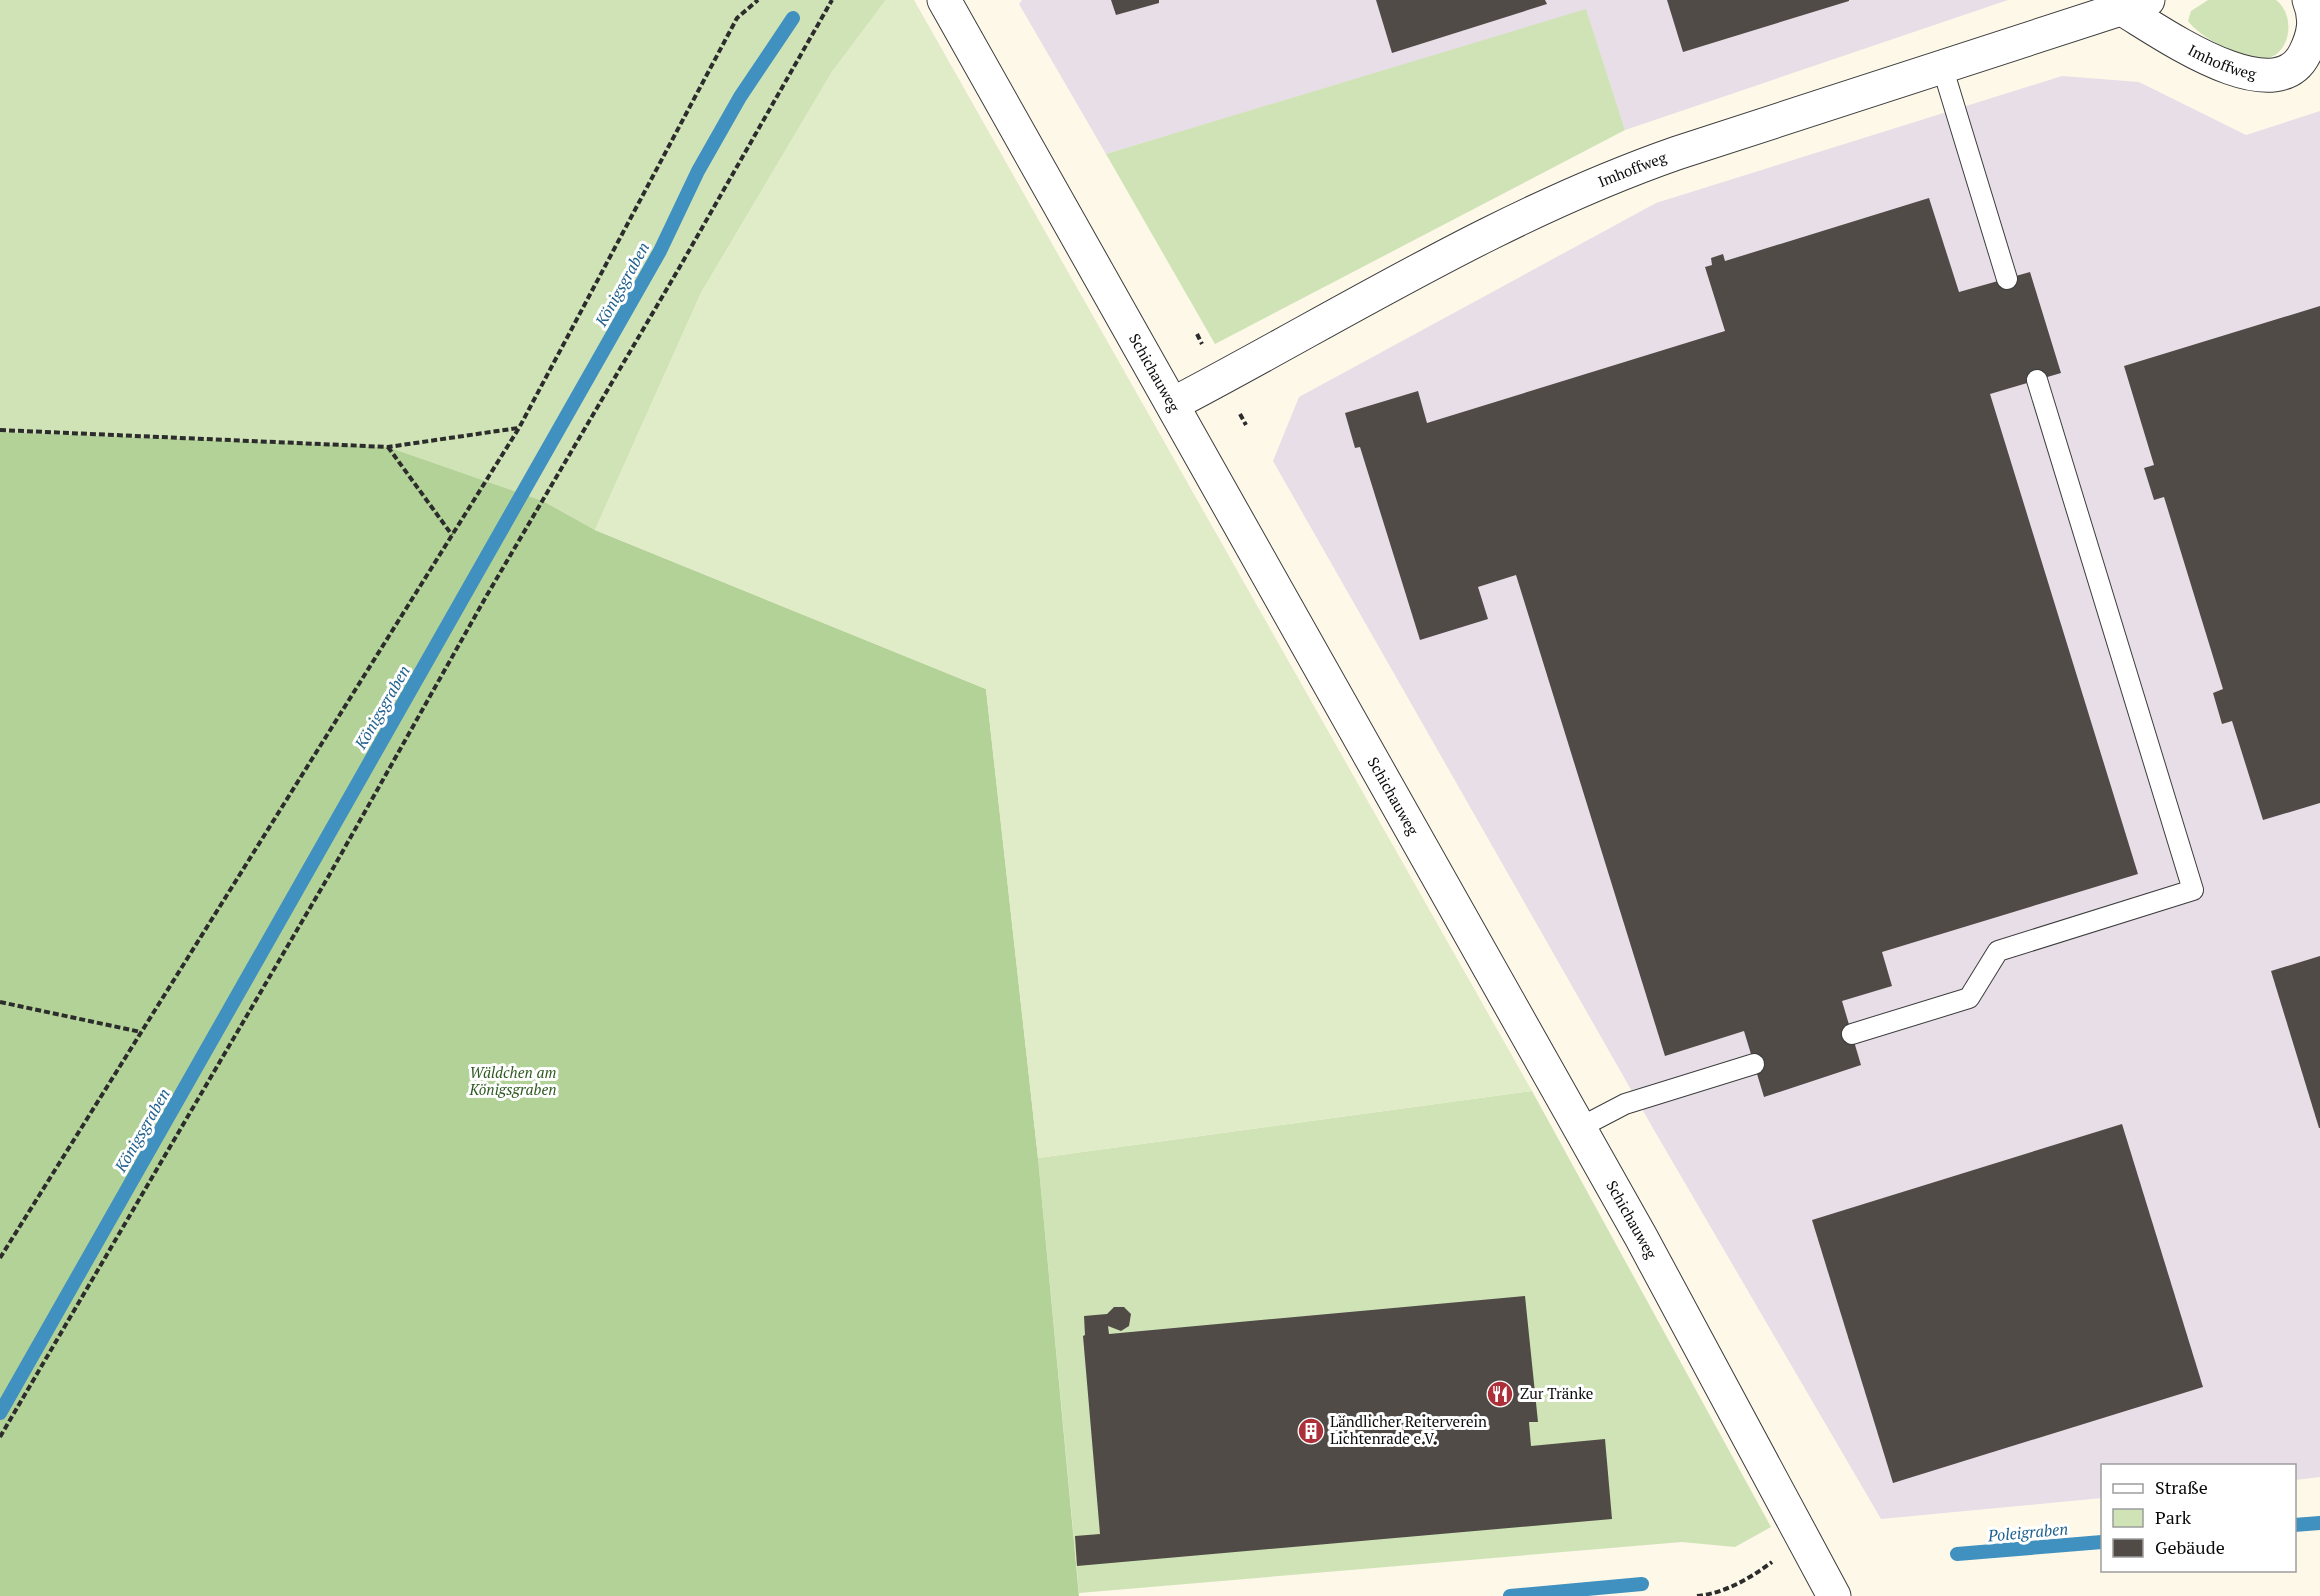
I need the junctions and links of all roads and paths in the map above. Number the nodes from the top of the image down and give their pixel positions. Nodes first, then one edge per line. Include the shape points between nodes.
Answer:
1 (758, 0) edge
2 (832, 0) edge
3 (944, 0) edge
4 (2313, 2) edge
5 (2135, 4) edge
6 (1942, 66) junction
7 (2007, 279) dead end
8 (2037, 380) dead end
9 (1173, 404) junction
10 (519, 428) junction
11 (0, 430) edge
12 (388, 447) junction
13 (452, 536) junction
14 (0, 1002) edge
15 (141, 1032) junction
16 (1852, 1034) dead end
17 (1754, 1064) dead end
18 (1579, 1128) junction
19 (0, 1258) edge
20 (0, 1437) edge
21 (1804, 1539) junction
22 (1697, 1596) edge
23 (1834, 1596) edge

1 - 10 path via 737,18
2 - 20 path via 481,605 332,872
3 - 9 street, Schichauweg
4 - 5 street, Imhoffweg via 2312,39 2302,59 2284,72 2253,76 2222,66
5 - 6 street, Imhoffweg
6 - 7 lane
6 - 9 street, Imhoffweg via 1655,160 1522,216
8 - 16 lane via 2193,890 1998,951 1969,998
9 - 18 street, Schichauweg
10 - 12 path
10 - 13 path
11 - 12 path
12 - 13 path
13 - 15 path
14 - 15 path
15 - 19 path
17 - 18 lane via 1625,1104
18 - 21 street, Schichauweg
21 - 22 path via 1753,1576 1716,1594
21 - 23 street, Schichauweg

